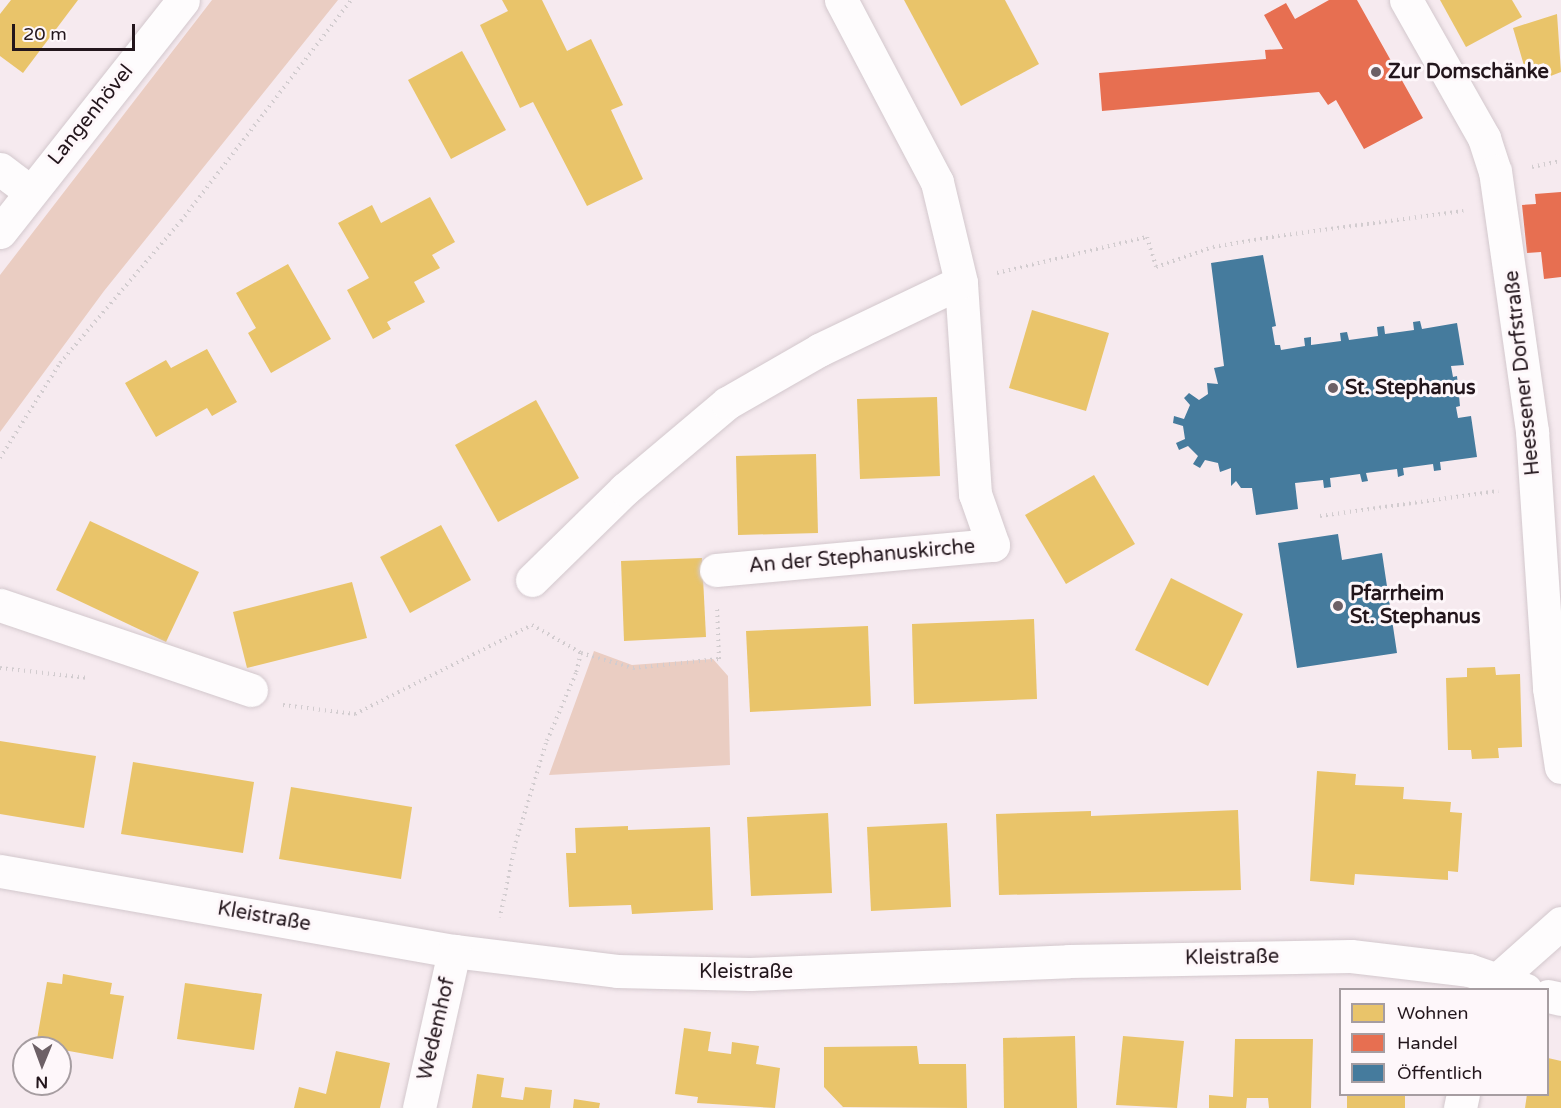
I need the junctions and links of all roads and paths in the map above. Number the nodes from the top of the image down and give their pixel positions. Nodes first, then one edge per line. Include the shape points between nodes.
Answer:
1 (183, 0) edge
2 (351, 0) edge
3 (841, 0) edge
4 (1406, 0) edge
5 (0, 169) edge
6 (29, 191) junction
7 (1501, 204) junction
8 (0, 232) edge
9 (961, 282) junction
10 (0, 458) edge
11 (1535, 485) junction
12 (1320, 516) dead end
13 (716, 570) joint
14 (532, 580) dead end
15 (0, 605) edge
16 (581, 653) junction
17 (0, 668) edge
18 (92, 678) dead end
19 (251, 690) dead end
20 (281, 705) dead end
21 (1561, 767) edge
22 (0, 871) edge
23 (1561, 923) edge
24 (454, 951) junction
25 (492, 956) junction
26 (1506, 986) edge
27 (419, 1108) edge

1 - 6 street, Langenhövel
2 - 10 path via 181,221 60,363
3 - 9 street, An der Stephanuskirche via 937,182
4 - 7 street, Heessener Dorfstraße via 1484,138
5 - 6 street
6 - 8 street, Langenhövel
7 - 9 path via 1267,237 1213,248 1156,267 1147,237
7 - 11 street, Heessener Dorfstraße via 1519,324
9 - 13 street, An der Stephanuskirche via 975,494 993,545
9 - 14 street via 819,350 727,402 625,489
11 - 12 path
11 - 21 street, Heessener Dorfstraße via 1549,688
13 - 16 path via 719,659 633,668
15 - 19 street
16 - 20 path via 532,624 355,714
16 - 25 path via 546,743 516,841
17 - 18 path
22 - 24 street, Kleistraße
23 - 26 street
24 - 25 street, Kleistraße
24 - 27 street, Wedemhof
25 - 26 street, Kleistraße via 617,971 750,974 1069,961 1351,956 1469,970

